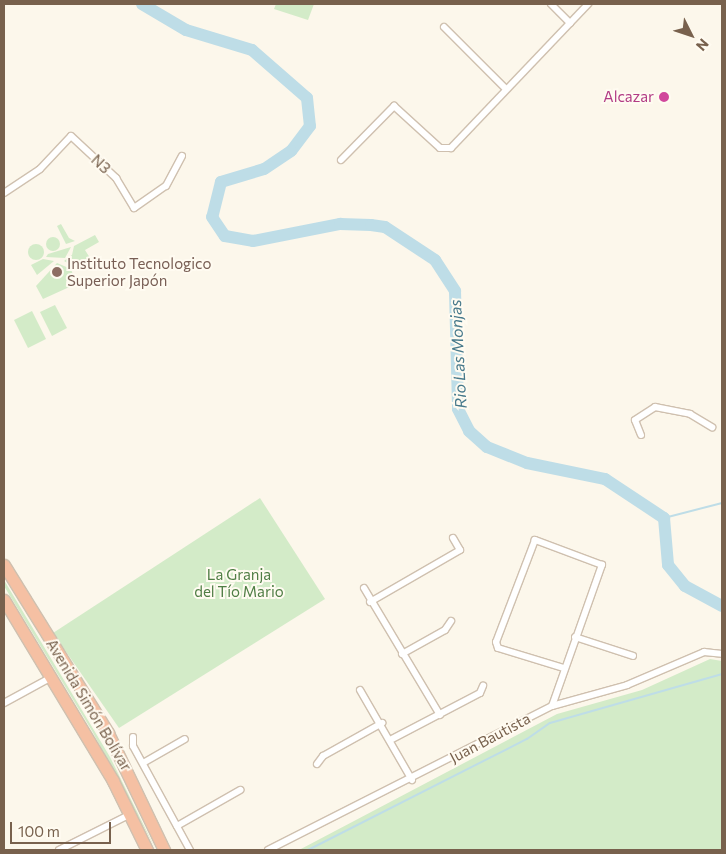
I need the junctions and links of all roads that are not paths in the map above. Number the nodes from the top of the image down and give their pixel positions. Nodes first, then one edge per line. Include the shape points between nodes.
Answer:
1 (551, 4) edge
2 (588, 4) edge
3 (570, 22) junction
4 (444, 27) dead end
5 (505, 88) junction
6 (182, 156) dead end
7 (342, 160) dead end
8 (4, 193) edge
9 (712, 427) dead end
10 (640, 435) dead end
11 (453, 538) dead end
12 (4, 565) edge
13 (364, 588) dead end
14 (4, 600) edge
15 (370, 602) junction
16 (451, 621) dead end
17 (575, 637) junction
18 (402, 654) junction
19 (722, 654) edge
20 (633, 656) dead end
21 (564, 668) junction
22 (50, 678) junction
23 (483, 686) dead end
24 (360, 690) dead end
25 (4, 702) edge
26 (552, 706) junction
27 (440, 715) junction
28 (382, 722) junction
29 (132, 737) dead end
30 (185, 738) dead end
31 (392, 740) junction
32 (143, 763) junction
33 (317, 764) dead end
34 (412, 780) junction
35 (240, 790) dead end
36 (131, 814) junction
37 (177, 826) junction
38 (62, 850) edge
39 (147, 850) edge
40 (164, 850) edge
41 (190, 850) edge
42 (268, 850) edge

1 - 3 street
2 - 3 street
3 - 5 street
4 - 5 street
5 - 7 street via 449,149 440,148 394,106
6 - 8 street, N3 via 166,186 134,208 116,178 71,136 40,170
9 - 10 street via 690,414 655,407 643,411 635,420
11 - 15 street via 460,550
12 - 40 highway, Avenida Simón Bolívar via 131,774
13 - 15 street
14 - 22 highway, Avenida Simón Bolívar
15 - 18 street
16 - 18 street via 445,630
17 - 20 street
17 - 21 street
17 - 21 street via 601,563 535,540 496,642 498,648
18 - 27 street
19 - 26 street, Juan Bautista via 704,652 627,685
21 - 26 street
22 - 25 street
22 - 36 highway, Avenida Simón Bolívar
23 - 27 street via 480,693
24 - 28 street
26 - 34 street, Juan Bautista
27 - 31 street
28 - 31 street
28 - 33 street
29 - 32 street
30 - 32 street
31 - 34 street
32 - 37 street
34 - 42 street, Juan Bautista
35 - 37 street
36 - 38 street
36 - 39 highway, Avenida Simón Bolívar
37 - 41 street

